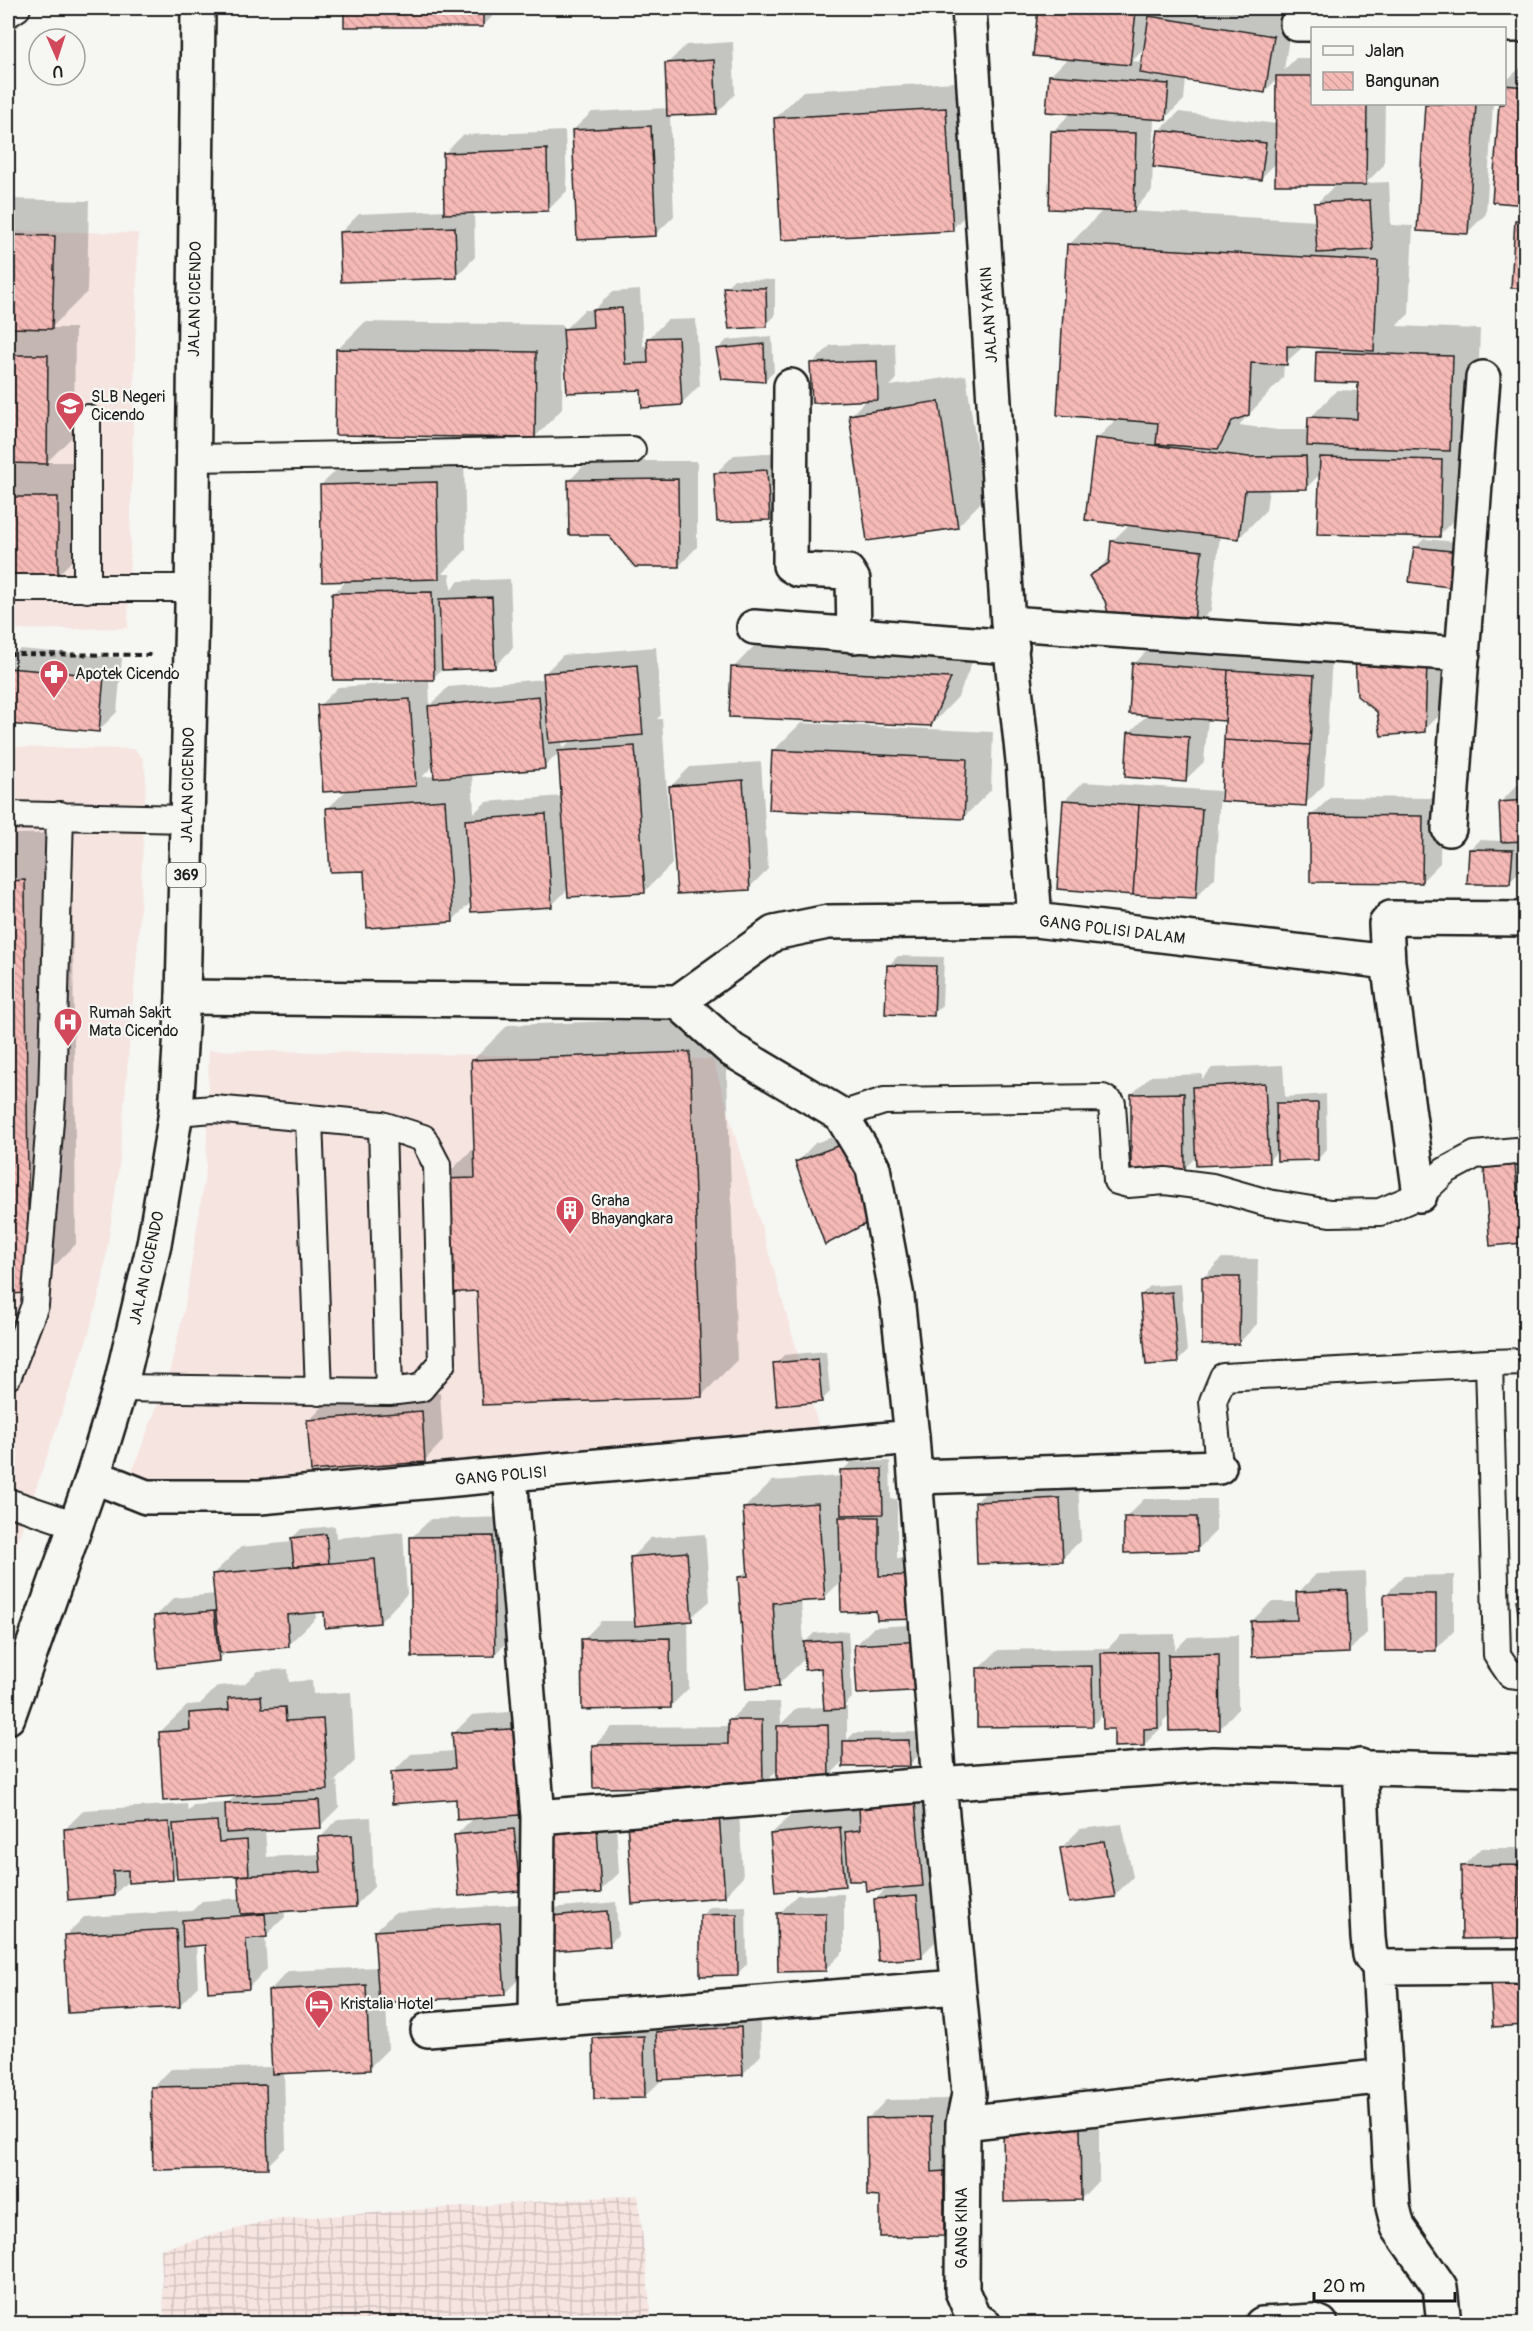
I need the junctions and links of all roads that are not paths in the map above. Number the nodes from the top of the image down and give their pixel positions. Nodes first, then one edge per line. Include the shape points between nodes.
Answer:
1 (17, 8) edge
2 (198, 8) edge
3 (969, 8) edge
4 (8, 14) edge
5 (1465, 16) edge
6 (1297, 24) dead end
7 (1526, 25) edge
8 (1483, 378) dead end
9 (791, 386) dead end
10 (87, 418) dead end
11 (632, 450) dead end
12 (193, 458) junction
13 (8, 588) edge
14 (192, 588) junction
15 (87, 589) junction
16 (754, 627) dead end
17 (1010, 635) junction
18 (854, 636) junction
19 (1463, 654) junction
20 (8, 814) edge
21 (60, 815) junction
22 (188, 819) junction
23 (1449, 829) dead end
24 (1526, 919) edge
25 (1035, 920) junction
26 (1388, 962) junction
27 (183, 997) junction
28 (678, 1002) junction
29 (176, 1112) junction
30 (841, 1115) junction
31 (309, 1119) junction
32 (382, 1125) junction
33 (1526, 1150) edge
34 (1419, 1196) junction
35 (1526, 1362) edge
36 (1489, 1363) junction
37 (8, 1376) edge
38 (120, 1388) junction
39 (319, 1392) junction
40 (389, 1392) junction
41 (912, 1437) junction
42 (1219, 1467) joint
43 (510, 1475) junction
44 (93, 1476) junction
45 (916, 1477) junction
46 (8, 1502) edge
47 (76, 1525) junction
48 (1526, 1676) edge
49 (9, 1709) edge
50 (1360, 1766) junction
51 (1526, 1772) edge
52 (939, 1784) junction
53 (538, 1817) junction
54 (1526, 1966) edge
55 (1379, 1967) junction
56 (957, 1987) junction
57 (536, 2021) junction
58 (428, 2030) dead end
59 (1386, 2076) junction
60 (963, 2123) junction
61 (984, 2324) edge
62 (1262, 2324) edge
63 (1321, 2324) edge
64 (1444, 2324) edge

1 - 4 lane
2 - 12 street, JALAN CICENDO / 369
3 - 17 street, JALAN YAKIN
5 - 6 street
5 - 7 street
8 - 19 street
9 - 18 street via 789,565 798,570 848,572 853,580
10 - 15 lane
11 - 12 lane
12 - 14 street, JALAN CICENDO / 369
13 - 15 lane
14 - 15 lane
14 - 22 street, JALAN CICENDO / 369
16 - 18 street
17 - 18 street
17 - 19 street
17 - 25 street, JALAN YAKIN
19 - 23 street
20 - 21 lane
21 - 22 lane
21 - 37 lane via 52,1096 35,1305
22 - 27 street, JALAN CICENDO / 369
24 - 26 street via 1391,918 1386,924
25 - 26 street, GANG POLISI DALAM
25 - 28 street, GANG POLISI DALAM via 828,921 774,933
26 - 34 street
27 - 28 street
27 - 29 street, JALAN CICENDO / 369
28 - 30 street via 732,1050
29 - 31 lane via 214,1109
29 - 38 street, JALAN CICENDO / 369 via 154,1244
30 - 34 lane via 884,1101 1103,1098 1112,1104 1117,1181 1165,1181 1212,1187 1268,1203 1330,1213 1380,1212
30 - 41 street, GANG KINA via 873,1168 897,1297
31 - 32 lane
31 - 39 lane
32 - 40 lane
32 - 40 lane via 423,1138 437,1165 442,1364 421,1388
33 - 34 lane via 1474,1155 1445,1171
35 - 36 lane
36 - 42 lane via 1223,1377 1213,1401
36 - 48 lane via 1497,1656 1510,1674
38 - 39 lane
38 - 44 street, JALAN CICENDO / 369
39 - 40 lane
41 - 43 street, GANG POLISI
41 - 45 street, GANG KINA
42 - 45 street
43 - 44 street, GANG POLISI via 260,1497 146,1497
43 - 53 street
44 - 47 street, JALAN CICENDO / 369
45 - 52 street, GANG KINA
46 - 47 lane
47 - 49 street, JALAN CICENDO / 369
50 - 51 street
50 - 52 street via 1213,1764
50 - 55 street via 1368,1938 1370,1955
52 - 53 street
52 - 56 street, GANG KINA
53 - 57 street
54 - 55 street
55 - 59 street
56 - 57 street
56 - 60 street, GANG KINA via 969,2094
57 - 58 street
59 - 60 street
59 - 64 street via 1393,2207 1398,2227 1440,2287
60 - 61 street, GANG KINA via 962,2291 974,2319
62 - 63 street

